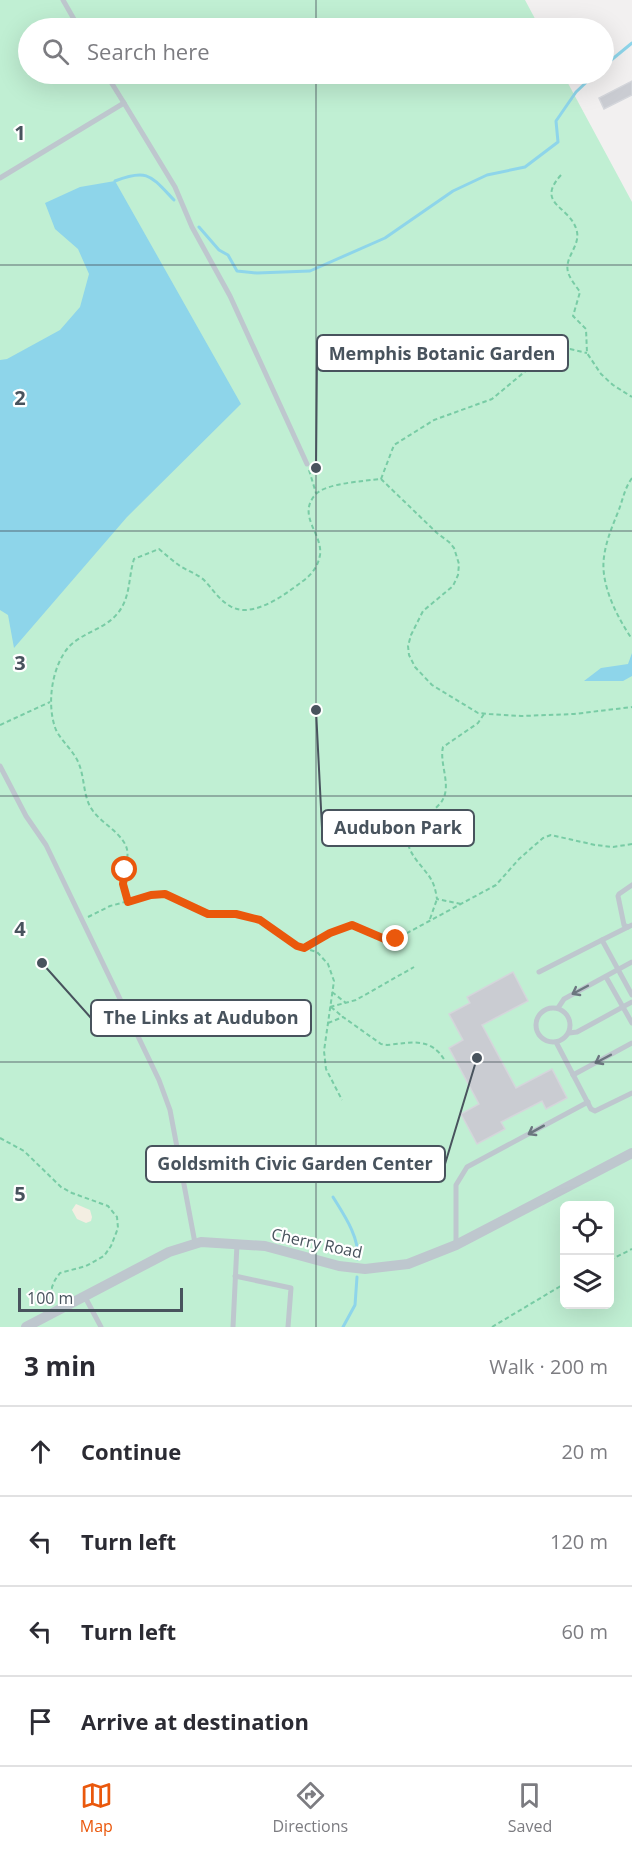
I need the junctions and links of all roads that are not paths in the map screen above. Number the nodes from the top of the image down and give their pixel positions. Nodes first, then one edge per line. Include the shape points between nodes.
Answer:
1 (63, 0) edge
2 (74, 18) edge
3 (112, 84) edge
4 (124, 103) junction
5 (0, 178) edge
6 (307, 464) road end
7 (0, 766) edge
8 (632, 885) edge
9 (630, 926) edge
10 (602, 940) junction
11 (632, 962) edge
12 (618, 969) junction
13 (539, 972) dead end
14 (606, 976) junction
15 (632, 995) edge
16 (632, 1002) edge
17 (623, 1007) junction
18 (558, 1008) junction
19 (632, 1023) edge
20 (569, 1033) junction
21 (556, 1042) junction
22 (632, 1043) edge
23 (573, 1075) junction
24 (632, 1093) edge
25 (588, 1102) junction
26 (632, 1153) edge
27 (195, 1244) junction
28 (237, 1245) junction
29 (456, 1245) junction
30 (235, 1276) junction
31 (84, 1296) junction
32 (26, 1327) edge
33 (101, 1327) edge
34 (233, 1327) edge
35 (288, 1327) edge

1 - 2 lane
3 - 4 lane
4 - 5 lane
4 - 6 lane via 175,187
7 - 27 lane via 46,845 159,1080 170,1110
8 - 9 lane via 618,896 624,925
9 - 10 lane
10 - 12 lane
10 - 13 lane
11 - 12 lane
12 - 14 lane
12 - 15 lane
14 - 17 lane
14 -> 18 lane via 564,999
16 - 17 lane
17 - 19 lane
17 - 20 lane
18 - 20 lane via 570,1018
18 - 21 lane via 546,1009 536,1023 543,1039
20 - 21 lane
21 - 23 lane
22 -> 23 lane
23 - 25 lane
24 - 25 lane via 595,1111
25 -> 29 lane via 467,1167 456,1185
26 - 29 street, Cherry Road
27 - 28 street, Cherry Road
27 - 31 street, Cherry Road via 169,1252
28 - 29 street, Cherry Road via 265,1246 365,1269 408,1264
28 - 30 lane
30 - 34 lane
30 - 35 lane via 291,1288
31 - 32 street, Cherry Road
31 - 33 lane

